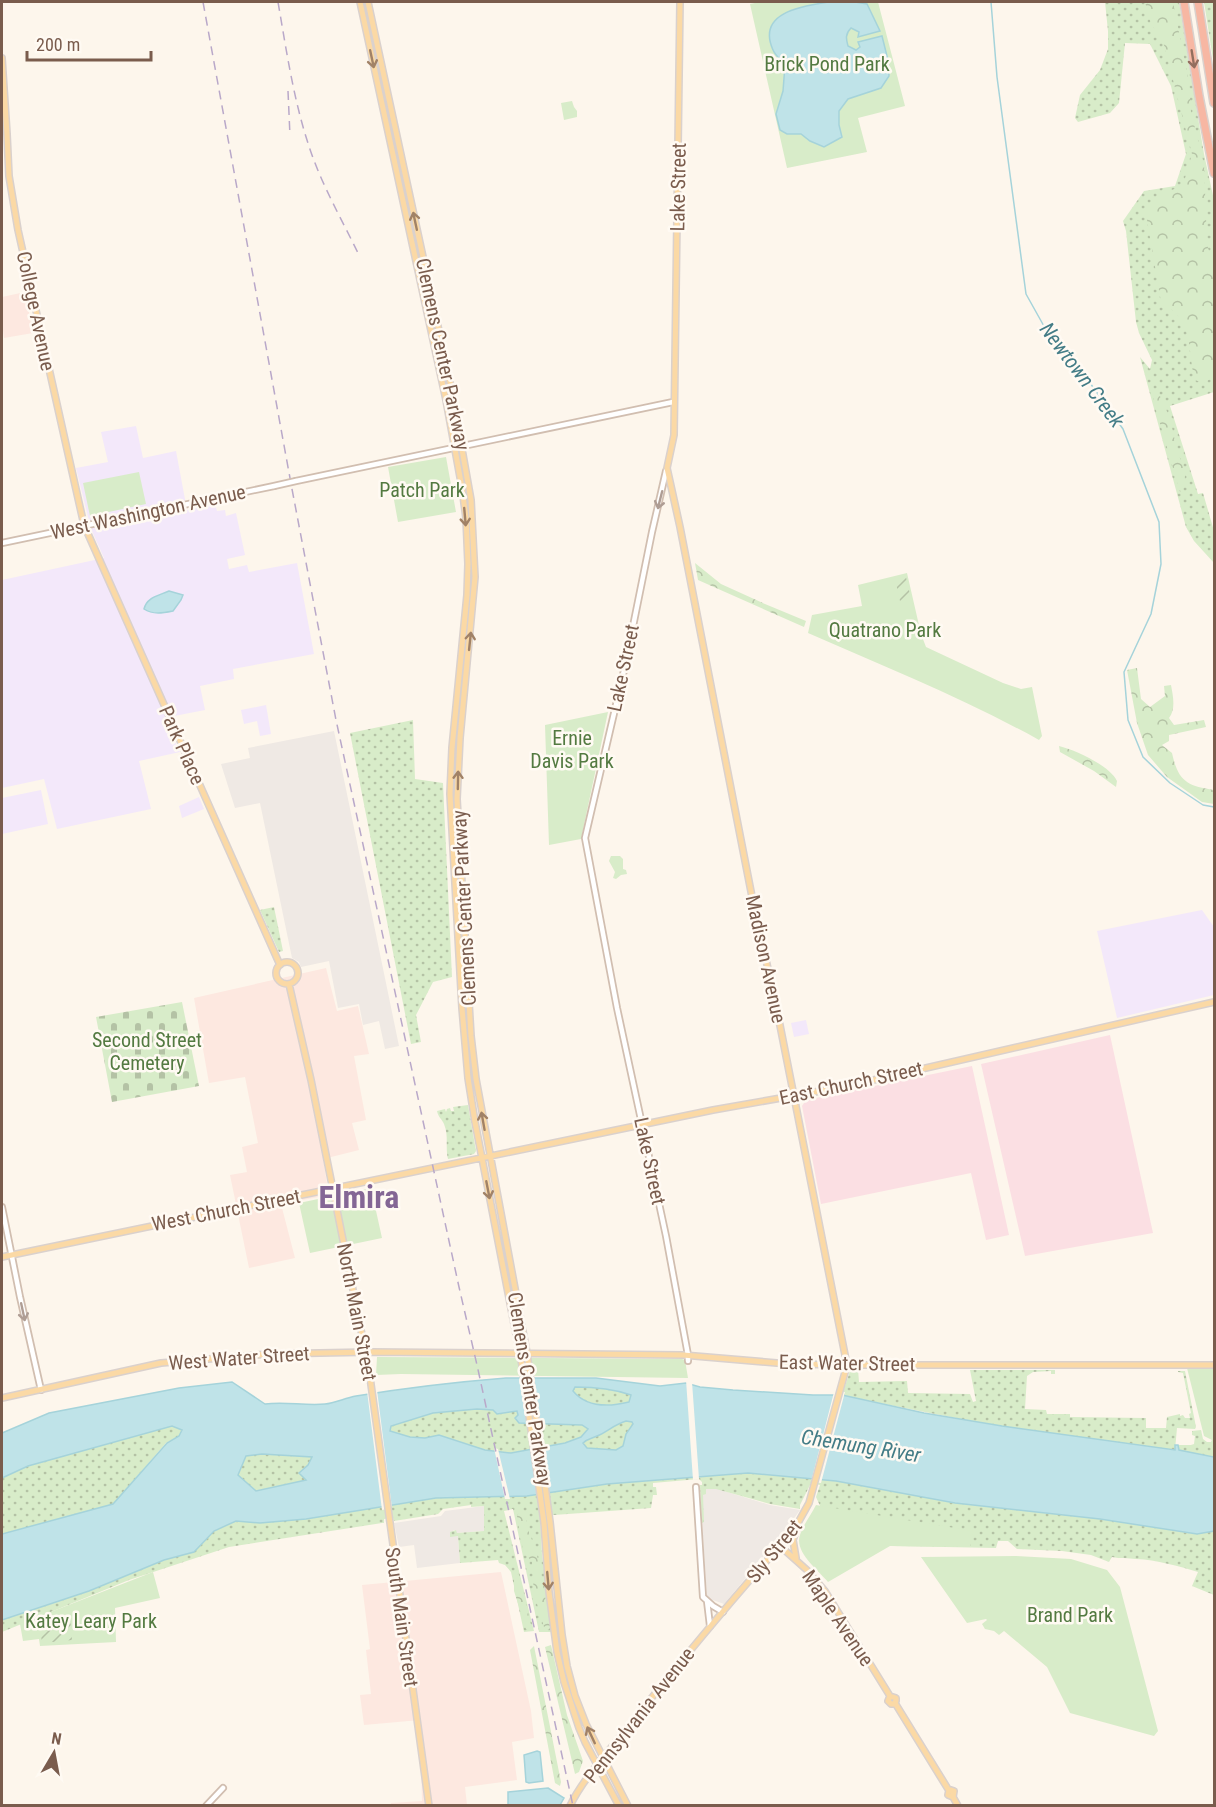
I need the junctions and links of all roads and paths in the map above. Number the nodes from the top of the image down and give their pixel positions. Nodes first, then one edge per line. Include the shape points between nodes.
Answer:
1 (360, 2) edge
2 (368, 2) edge
3 (680, 2) edge
4 (1184, 2) edge
5 (1198, 2) edge
6 (2, 58) edge
7 (1215, 103) edge
8 (1215, 173) edge
9 (673, 402) junction
10 (462, 446) junction
11 (455, 448) junction
12 (667, 468) junction
13 (84, 525) junction
14 (2, 543) edge
15 (279, 965) junction
16 (289, 984) junction
17 (1215, 1002) edge
18 (794, 1096) junction
19 (642, 1125) junction
20 (486, 1157) junction
21 (333, 1189) junction
22 (2, 1207) edge
23 (11, 1254) junction
24 (2, 1257) edge
25 (366, 1352) junction
26 (481, 1353) joint
27 (520, 1353) junction
28 (527, 1353) junction
29 (688, 1358) junction
30 (525, 1365) junction
31 (847, 1365) junction
32 (1215, 1365) edge
33 (41, 1390) junction
34 (2, 1398) edge
35 (377, 1429) joint
36 (824, 1449) joint
37 (696, 1486) dead end
38 (547, 1522) junction
39 (798, 1525) junction
40 (780, 1546) junction
41 (796, 1558) junction
42 (707, 1601) junction
43 (723, 1612) junction
44 (710, 1626) junction
45 (603, 1758) junction
46 (598, 1766) junction
47 (223, 1788) dead end
48 (206, 1806) edge
49 (429, 1806) edge
50 (570, 1806) edge
51 (619, 1806) edge
52 (627, 1806) edge
53 (958, 1806) edge

1 -> 11 main road, Clemens Center Parkway
10 -> 2 main road, Clemens Center Parkway
3 - 9 main road, Lake Street
4 -> 8 highway
5 - 7 highway
6 - 13 main road, College Avenue via 9,176 18,230
9 - 10 street, West Washington Avenue
9 - 12 main road, Lake Street via 674,435
10 - 11 street, West Washington Avenue
20 -> 10 main road, Clemens Center Parkway via 471,1036 457,799 475,577 471,500
11 - 13 street, West Washington Avenue, bridge
11 -> 20 main road, Clemens Center Parkway via 465,518 468,579 450,806 466,1055 475,1122
12 - 18 main road, Madison Avenue
12 -> 19 street, Lake Street via 585,838
13 - 14 street, West Washington Avenue
13 - 15 main road, Park Place
15 - 16 main road via 277,977
15 - 16 main road via 290,963 296,967 297,977
16 - 21 main road, North Main Street
17 - 18 main road, East Church Street
18 - 19 main road, East Church Street
18 - 31 main road, Madison Avenue
19 - 20 main road, East Church Street
19 - 29 street, Lake Street
20 - 21 main road, West Church Street
20 -> 27 main road, Clemens Center Parkway
20 - 28 main road, Clemens Center Parkway
21 - 23 main road, West Church Street
21 - 25 main road, North Main Street
22 - 23 street
23 - 24 main road, West Church Street
23 -> 33 street
25 - 26 main road, West Water Street
25 - 33 main road, West Water Street via 261,1354 161,1363
25 - 35 main road, North Main Street
26 - 27 main road, East Water Street
27 - 28 main road, East Water Street
27 - 30 main road, Clemens Center Parkway
28 - 29 main road, East Water Street
28 - 30 main road, Clemens Center Parkway
29 - 31 main road, East Water Street
30 - 38 main road, Clemens Center Parkway
31 - 32 main road, East Water Street
31 - 36 main road, Madison Avenue
33 - 34 main road, West Water Street
35 - 49 main road, South Main Street
36 - 39 main road, Sly Street via 809,1503
37 - 42 street via 702,1587
45 -> 38 main road, Clemens Center Parkway via 580,1711 567,1666
38 -> 46 main road, Clemens Center Parkway via 549,1592 557,1652 572,1709
39 - 40 main road, Sly Street
39 - 41 main road via 793,1540
40 - 41 main road, Maple Avenue
40 - 43 main road, Sly Street
41 - 53 main road, Maple Avenue via 825,1592 890,1696 889,1702 895,1703
42 - 43 street
42 - 44 street
43 - 44 main road, Pennsylvania Avenue
44 - 45 main road, Pennsylvania Avenue
45 - 46 main road, Pennsylvania Avenue
45 - 52 main road, Clemens Center Parkway
46 - 50 main road, Pennsylvania Avenue
46 - 51 main road, Clemens Center Parkway
47 - 48 street

